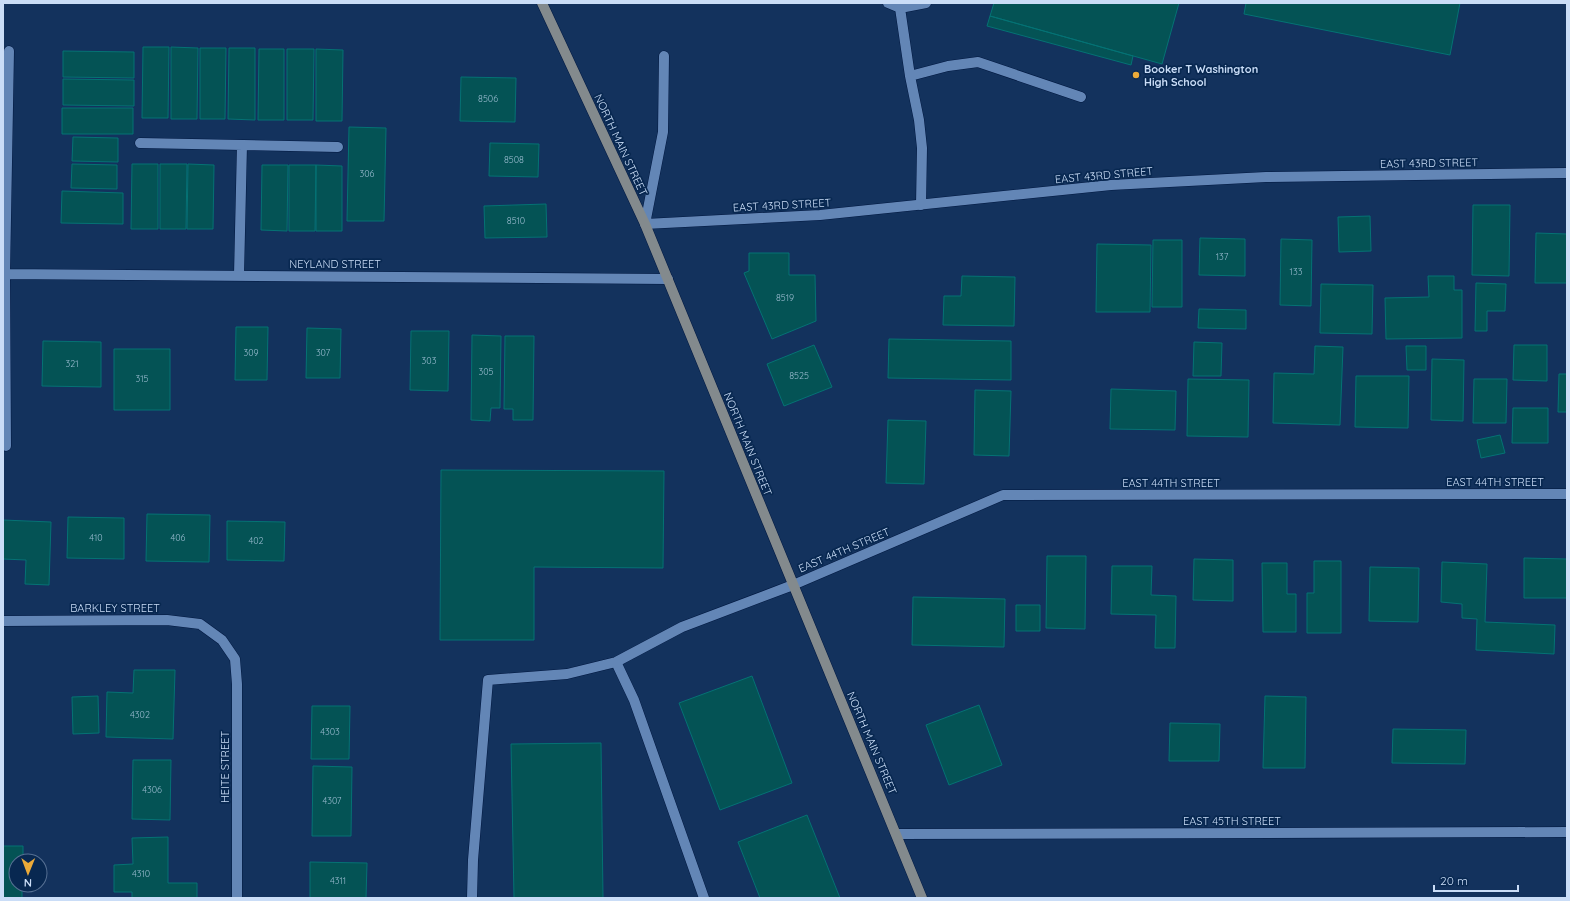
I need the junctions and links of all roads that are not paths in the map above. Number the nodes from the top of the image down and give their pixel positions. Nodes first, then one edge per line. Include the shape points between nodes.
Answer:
1 (542, 3) edge
2 (888, 3) edge
3 (926, 3) edge
4 (900, 8) junction
5 (9, 52) dead end
6 (664, 56) dead end
7 (910, 76) junction
8 (1081, 97) dead end
9 (140, 143) dead end
10 (242, 145) junction
11 (338, 147) dead end
12 (1567, 173) edge
13 (921, 205) junction
14 (645, 224) junction
15 (4, 274) edge
16 (239, 275) junction
17 (668, 279) junction
18 (6, 446) dead end
19 (1567, 494) edge
20 (793, 585) junction
21 (3, 621) edge
22 (222, 640) joint
23 (616, 662) junction
24 (1567, 832) edge
25 (896, 834) junction
26 (237, 898) edge
27 (472, 898) edge
28 (704, 898) edge
29 (922, 898) edge

1 - 14 main road, NORTH MAIN STREET
2 - 4 street
3 - 4 street
4 - 7 street
5 - 15 street
6 - 14 street via 663,132
7 - 8 street via 948,66 978,62
7 - 13 street via 922,148
9 - 10 street
10 - 11 street
10 - 16 street
12 - 13 street, EAST 43RD STREET via 1266,177 1119,184
13 - 14 street, EAST 43RD STREET via 820,215
14 - 17 main road, NORTH MAIN STREET
15 - 16 street, NEYLAND STREET
15 - 18 street
16 - 17 street, NEYLAND STREET
17 - 20 main road, NORTH MAIN STREET
19 - 20 street, EAST 44TH STREET via 1003,495
20 - 23 street, EAST 44TH STREET via 682,627
20 - 25 main road, NORTH MAIN STREET
21 - 22 street, BARKLEY STREET via 167,620 200,624
22 - 26 street, HEITE STREET via 235,659 237,684
23 - 27 street, EAST 44TH STREET via 567,674 488,680
23 - 28 street via 634,700
24 - 25 street, EAST 45TH STREET
25 - 29 main road, NORTH MAIN STREET

